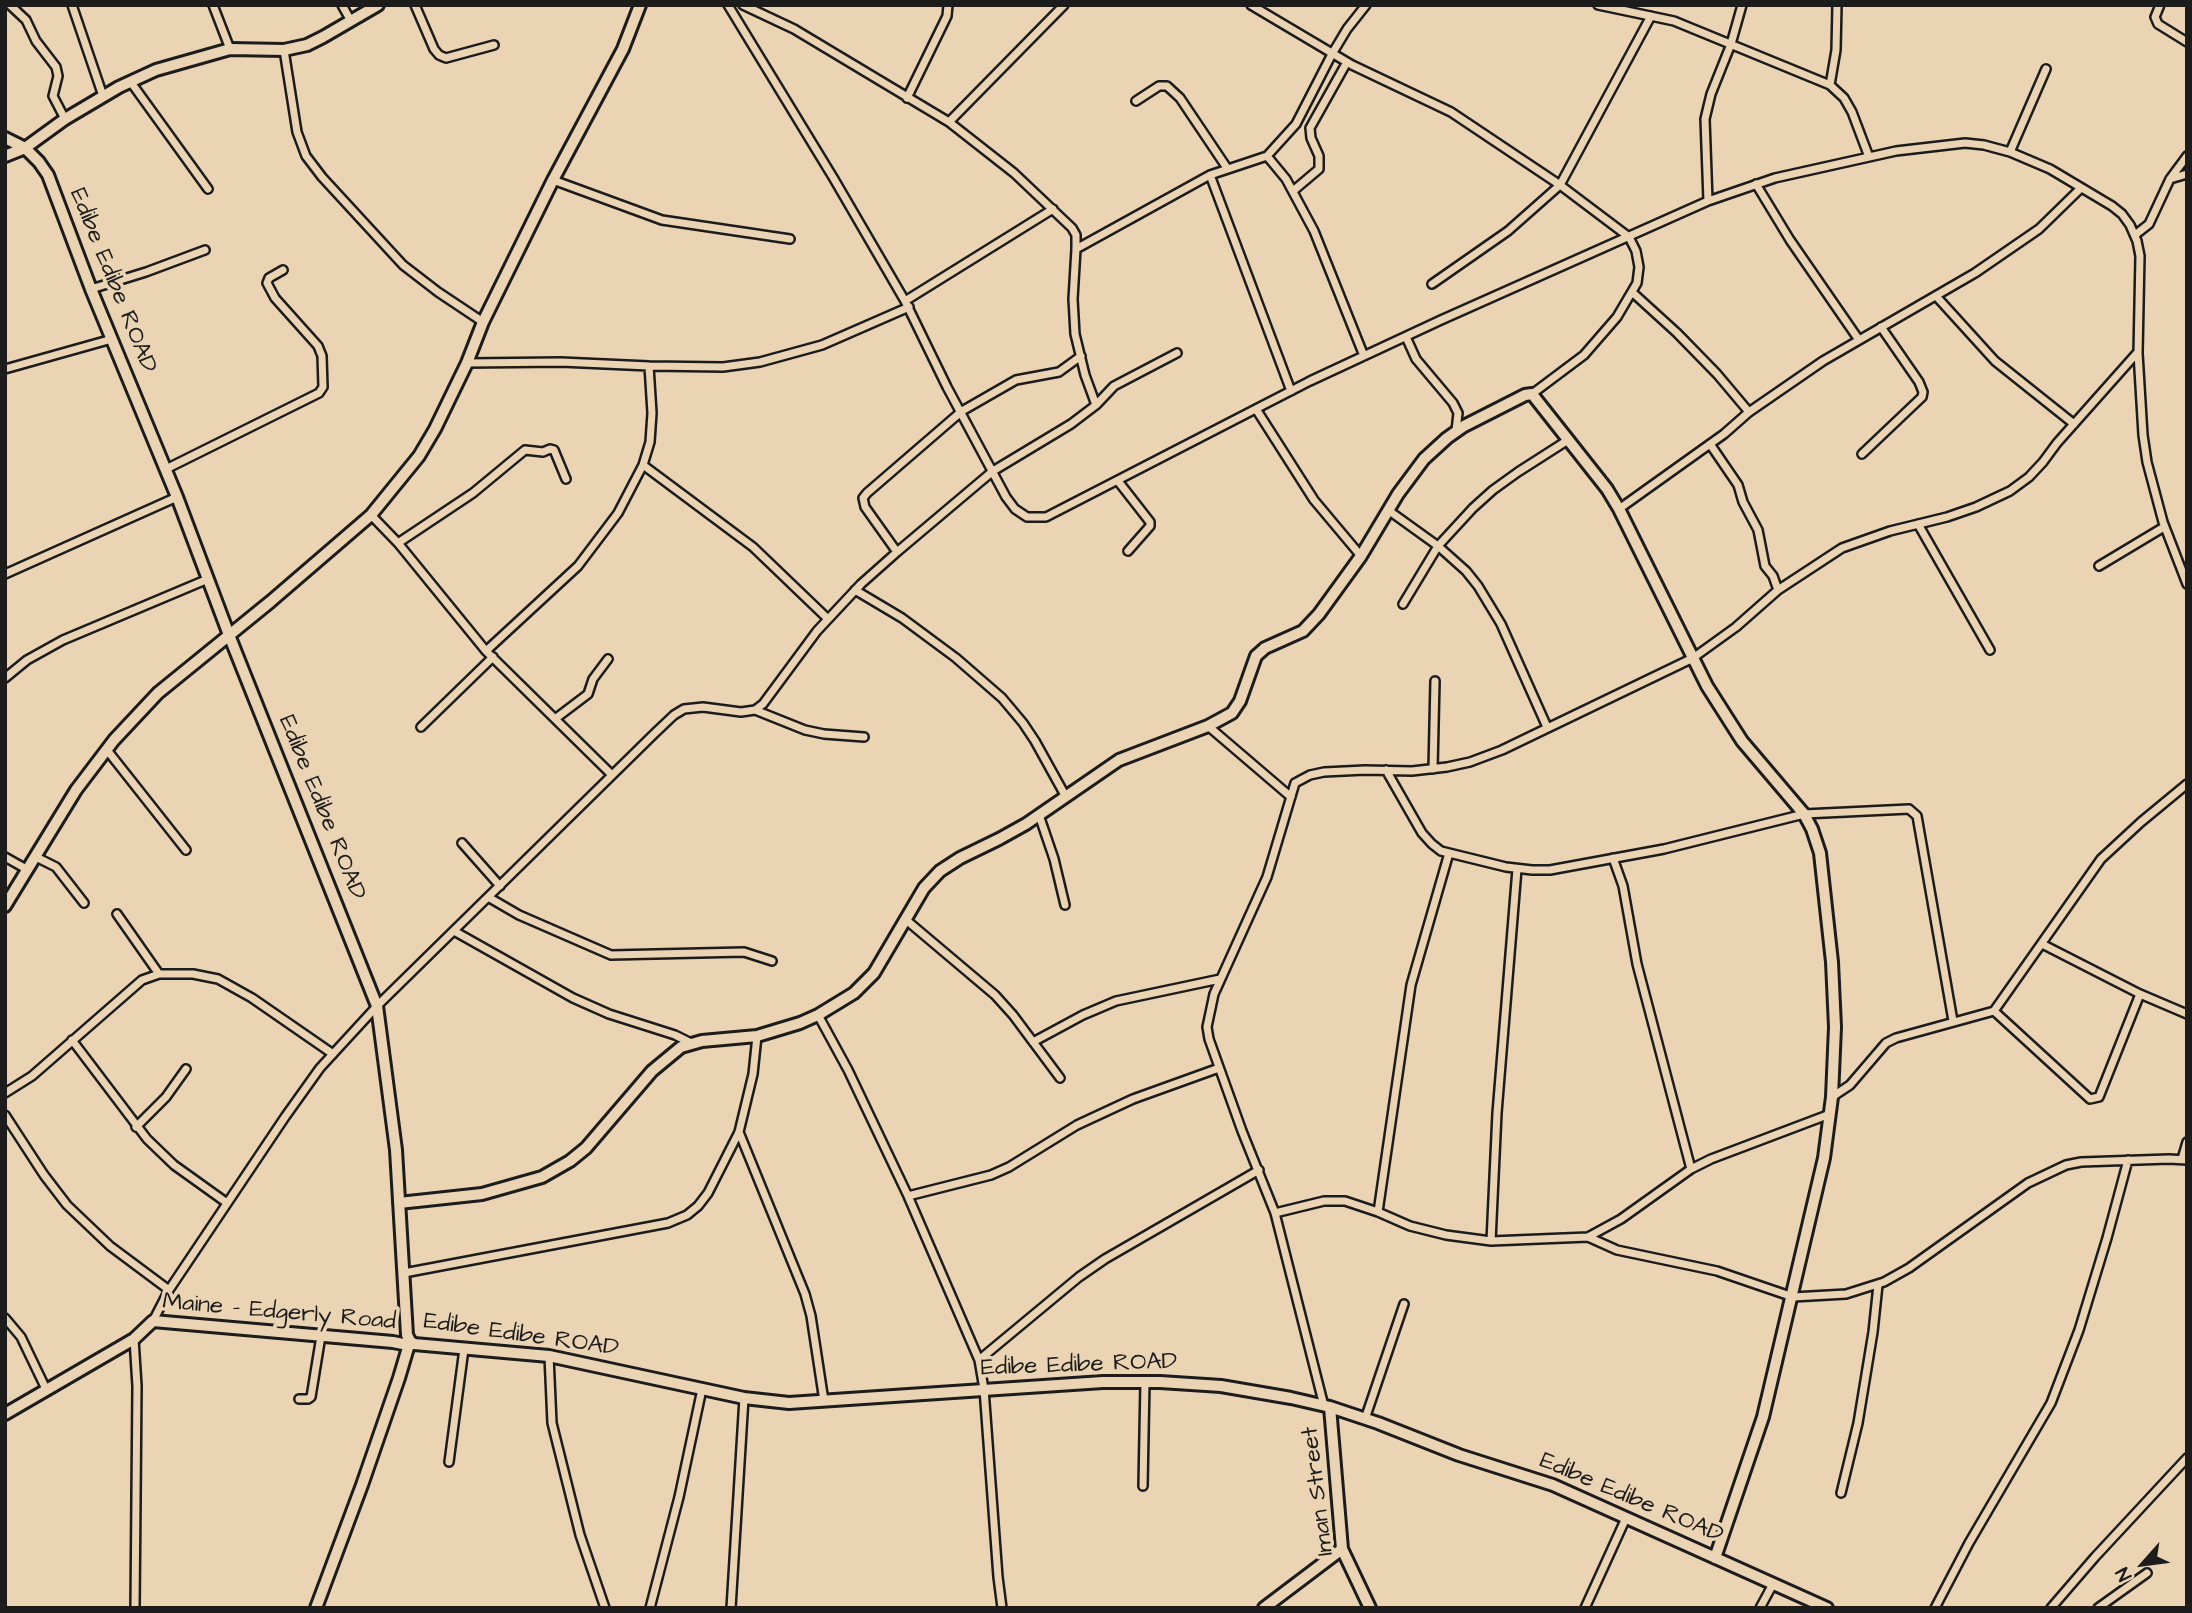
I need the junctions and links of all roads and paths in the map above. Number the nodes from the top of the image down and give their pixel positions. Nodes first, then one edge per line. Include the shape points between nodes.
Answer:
1 (10, 5) edge
2 (72, 5) edge
3 (213, 5) edge
4 (342, 5) edge
5 (378, 5) edge
6 (415, 5) edge
7 (640, 5) edge
8 (728, 5) edge
9 (743, 5) edge
10 (948, 5) edge
11 (1064, 5) edge
12 (1251, 5) edge
13 (1366, 5) edge
14 (1598, 5) edge
15 (1742, 5) edge
16 (1837, 5) edge
17 (2160, 5) edge
18 (1651, 16) junction
19 (351, 22) junction
20 (2187, 42) edge
21 (1731, 44) junction
22 (494, 45) dead end
23 (230, 49) junction
24 (284, 50) junction
25 (1332, 54) junction
26 (1348, 62) junction
27 (2046, 69) dead end
28 (130, 81) junction
29 (1829, 85) junction
30 (103, 96) junction
31 (907, 98) junction
32 (1136, 101) dead end
33 (65, 119) junction
34 (948, 122) junction
35 (5, 138) edge
36 (25, 148) junction
37 (2010, 152) junction
38 (5, 156) edge
39 (1267, 156) junction
40 (2187, 156) edge
41 (1869, 157) junction
42 (1227, 168) junction
43 (2187, 174) edge
44 (1210, 175) junction
45 (2170, 179) junction
46 (553, 180) junction
47 (1756, 184) junction
48 (1560, 185) junction
49 (2081, 188) junction
50 (208, 189) dead end
51 (1293, 191) junction
52 (1708, 201) junction
53 (1053, 209) junction
54 (2134, 235) junction
55 (1629, 237) junction
56 (790, 239) dead end
57 (1076, 248) junction
58 (205, 250) dead end
59 (284, 270) dead end
60 (1432, 284) dead end
61 (91, 289) junction
62 (1632, 292) junction
63 (1936, 296) junction
64 (907, 304) junction
65 (483, 322) junction
66 (1881, 327) junction
67 (1406, 337) junction
68 (112, 339) junction
69 (1859, 340) junction
70 (2138, 352) junction
71 (1177, 353) dead end
72 (1081, 356) junction
73 (1364, 356) junction
74 (467, 363) junction
75 (649, 366) junction
76 (5, 369) edge
77 (1291, 391) junction
78 (1532, 394) junction
79 (1096, 405) junction
80 (1256, 409) junction
81 (962, 411) junction
82 (1749, 412) junction
83 (2074, 424) junction
84 (1456, 432) junction
85 (1568, 440) junction
86 (1710, 444) junction
87 (1862, 454) dead end
88 (643, 465) junction
89 (166, 469) junction
90 (993, 471) junction
91 (566, 479) dead end
92 (1118, 481) junction
93 (177, 497) junction
94 (1619, 509) junction
95 (1388, 510) junction
96 (371, 515) junction
97 (1918, 524) junction
98 (2164, 527) junction
99 (398, 543) junction
100 (1438, 546) junction
101 (1128, 551) dead end
102 (897, 552) junction
103 (1361, 556) junction
104 (2099, 566) dead end
105 (5, 575) edge
106 (208, 579) junction
107 (2187, 584) edge
108 (855, 590) junction
109 (1778, 590) junction
110 (1403, 604) dead end
111 (828, 619) junction
112 (229, 635) junction
113 (486, 650) junction
114 (1990, 650) dead end
115 (493, 657) junction
116 (1693, 658) junction
117 (608, 659) dead end
118 (5, 678) edge
119 (1435, 681) dead end
120 (755, 710) junction
121 (555, 719) junction
122 (1208, 726) junction
123 (421, 727) dead end
124 (1547, 727) junction
125 (864, 737) dead end
126 (107, 750) junction
127 (1433, 769) junction
128 (1386, 770) junction
129 (612, 775) junction
130 (2187, 784) edge
131 (1066, 797) junction
132 (1291, 797) junction
133 (1804, 814) junction
134 (1040, 815) junction
135 (462, 843) dead end
136 (186, 850) dead end
137 (1449, 853) junction
138 (5, 857) edge
139 (36, 857) junction
140 (1613, 858) junction
141 (1517, 869) junction
142 (28, 870) junction
143 (499, 886) junction
144 (488, 897) junction
145 (84, 902) dead end
146 (1065, 905) dead end
147 (5, 906) edge
148 (117, 914) dead end
149 (905, 919) junction
150 (454, 931) junction
151 (2042, 944) junction
152 (772, 961) dead end
153 (159, 974) junction
154 (1220, 979) junction
155 (2140, 994) junction
156 (377, 1006) junction
157 (1994, 1011) junction
158 (2187, 1014) edge
159 (818, 1015) junction
160 (1953, 1021) junction
161 (757, 1036) junction
162 (72, 1040) junction
163 (1033, 1042) junction
164 (691, 1043) junction
165 (332, 1054) junction
166 (1219, 1068) junction
167 (186, 1069) dead end
168 (1060, 1078) dead end
169 (5, 1093) edge
170 (1832, 1097) junction
171 (1830, 1114) junction
172 (5, 1115) edge
173 (136, 1127) junction
174 (739, 1132) junction
175 (2187, 1142) edge
176 (2185, 1159) edge
177 (2127, 1160) junction
178 (1691, 1169) junction
179 (1259, 1170) junction
180 (908, 1196) junction
181 (227, 1203) junction
182 (399, 1203) junction
183 (1378, 1212) junction
184 (1275, 1213) junction
185 (1588, 1237) junction
186 (1491, 1241) junction
187 (404, 1273) junction
188 (1878, 1284) junction
189 (169, 1290) junction
190 (1793, 1297) junction
191 (1404, 1304) dead end
192 (5, 1318) edge
193 (153, 1321) junction
194 (321, 1336) junction
195 (134, 1339) junction
196 (409, 1343) junction
197 (464, 1349) junction
198 (549, 1356) junction
199 (979, 1360) junction
200 (1145, 1382) junction
201 (46, 1389) junction
202 (702, 1389) junction
203 (984, 1389) junction
204 (744, 1398) junction
205 (299, 1399) dead end
206 (824, 1401) junction
207 (1327, 1406) junction
208 (5, 1414) edge
209 (1365, 1419) junction
210 (2187, 1458) edge
211 (449, 1462) dead end
212 (1143, 1486) dead end
213 (1841, 1493) dead end
214 (1626, 1518) junction
215 (1342, 1549) junction
216 (1715, 1558) junction
217 (2147, 1573) dead end
218 (1773, 1584) junction
219 (317, 1607) edge
220 (1821, 1607) edge
221 (135, 1608) edge
222 (605, 1608) edge
223 (650, 1608) edge
224 (731, 1608) edge
225 (1002, 1608) edge
226 (1264, 1608) edge
227 (1370, 1608) edge
228 (1585, 1608) edge
229 (1760, 1608) edge
230 (1935, 1608) edge
231 (2051, 1608) edge
232 (2098, 1608) edge

1 - 33 street via 26,20 56,67 53,96
2 - 30 street
3 - 23 street
4 - 19 street
5 - 19 street
6 - 22 street via 439,55 446,58
7 - 46 street via 623,48
8 - 64 street
9 - 31 street via 794,29
10 - 31 street via 947,16
11 - 34 street
12 - 25 street
13 - 25 street
14 - 18 street
15 - 21 street
16 - 29 street
17 - 20 street via 2155,17 2158,24
18 - 21 street
18 - 48 street
19 - 24 street via 307,45
21 - 29 street
21 - 52 street via 1705,118
23 - 24 street
23 - 28 street
24 - 65 street via 297,132 306,156 403,265
25 - 26 street
25 - 39 street via 1296,124
26 - 48 street via 1451,112
26 - 51 street via 1310,128 1320,156 1319,169
27 - 37 street
28 - 30 street
28 - 50 street
29 - 41 street via 1852,112
30 - 33 street
31 - 34 street
32 - 42 street via 1167,86
33 - 36 street
34 - 53 street
35 - 36 street, Edibe Edibe ROAD
36 - 38 street
36 - 61 street, Edibe Edibe ROAD via 48,175
37 - 41 street via 1965,143
37 - 49 street
39 - 42 street
39 - 51 street
40 - 45 street
41 - 47 street
42 - 44 street
43 - 45 street
44 - 57 street
44 - 77 street
45 - 54 street via 2152,220
46 - 56 street via 662,220
46 - 65 street
47 - 52 street
47 - 69 street
48 - 55 street
48 - 60 street via 1507,231
49 - 54 street via 2122,214
49 - 63 street via 2039,229
51 - 73 street
52 - 55 street
53 - 57 street via 1072,228
53 - 64 street
54 - 70 street via 2140,256
55 - 62 street via 1639,267
55 - 67 street
57 - 72 street via 1073,299
58 - 61 street
59 - 89 street via 267,282 275,298 318,346 322,356 320,393
61 - 68 street, Edibe Edibe ROAD
62 - 78 street via 1584,355
62 - 82 street via 1717,374
63 - 66 street
63 - 83 street via 1995,361
64 - 75 street via 822,345 760,362 723,367
64 - 81 street
65 - 74 street
66 - 69 street
66 - 87 street via 1923,392
67 - 73 street
67 - 84 street via 1416,359 1458,412
68 - 76 street
68 - 89 street, Edibe Edibe ROAD
69 - 82 street
70 - 83 street
70 - 98 street via 2143,435
71 - 79 street via 1114,386
72 - 79 street
72 - 81 street via 1059,372 1016,380
73 - 77 street
74 - 75 street
74 - 96 street via 419,456
75 - 88 street via 652,422
77 - 80 street
78 - 84 street
78 - 85 street
79 - 90 street
80 - 92 street
80 - 103 street via 1314,500
81 - 90 street
81 - 102 street via 863,498
82 - 86 street
83 - 97 street via 2029,477 2010,491 1976,507
84 - 95 street via 1424,459
85 - 94 street
85 - 100 street via 1493,490
86 - 94 street
86 - 109 street via 1738,485 1758,530 1765,566
88 - 111 street via 753,547
88 - 113 street via 618,513 578,566
89 - 93 street, Edibe Edibe ROAD
90 - 92 street via 1015,509 1037,518
90 - 102 street
91 - 99 street via 554,450 525,450 473,493
92 - 101 street via 1150,523
93 - 105 street
93 - 106 street, Edibe Edibe ROAD
94 - 116 street
95 - 100 street
95 - 103 street
96 - 99 street
96 - 112 street
97 - 109 street via 1842,548
97 - 114 street
98 - 104 street
98 - 107 street
99 - 113 street
100 - 110 street
100 - 124 street via 1466,571 1491,605
102 - 108 street
103 - 122 street via 1309,626 1260,652 1232,713
106 - 112 street, Edibe Edibe ROAD
106 - 118 street via 63,640
108 - 111 street
108 - 131 street via 902,618 1002,698 1035,741
109 - 116 street
111 - 120 street
112 - 126 street via 158,693
112 - 156 street, Edibe Edibe ROAD
113 - 115 street
115 - 121 street
115 - 123 street
116 - 124 street
116 - 133 street via 1735,732
117 - 121 street via 588,694
119 - 127 street
120 - 125 street via 805,730
120 - 129 street via 684,709
121 - 129 street
122 - 131 street via 1119,760
122 - 132 street
124 - 127 street via 1470,762
126 - 136 street
126 - 139 street via 76,790
127 - 128 street
128 - 132 street via 1310,775 1295,783
128 - 137 street via 1422,833
129 - 143 street
130 - 151 street via 2101,859
131 - 134 street
132 - 154 street via 1267,877
133 - 140 street
133 - 160 street via 1914,811
133 - 170 street via 1820,853 1832,962
134 - 146 street
134 - 149 street via 940,871
135 - 143 street
137 - 141 street
137 - 183 street via 1411,985
138 - 142 street
139 - 142 street
139 - 145 street via 56,867
140 - 141 street via 1550,870
140 - 178 street
141 - 186 street
142 - 147 street
143 - 144 street
144 - 150 street
144 - 152 street via 611,956 744,952
148 - 153 street
149 - 159 street via 865,984
149 - 163 street via 995,995
150 - 156 street
150 - 164 street via 573,998
151 - 155 street
151 - 157 street
153 - 162 street via 142,981
153 - 165 street via 218,979
154 - 163 street via 1116,1001
154 - 166 street via 1207,1027
155 - 157 street via 2099,1097 2090,1099
155 - 158 street
156 - 165 street
156 - 182 street, Edibe Edibe ROAD
157 - 160 street
159 - 161 street
159 - 180 street
160 - 170 street via 1886,1043 1860,1075
161 - 164 street
161 - 174 street
162 - 169 street
162 - 173 street
163 - 168 street
164 - 182 street via 662,1060 586,1148 553,1172 482,1194
165 - 181 street
166 - 179 street
166 - 180 street via 1077,1125 991,1175
167 - 173 street
170 - 171 street
171 - 178 street
171 - 190 street
172 - 189 street via 67,1205 110,1246
173 - 181 street via 174,1165
174 - 187 street via 708,1193 678,1219
174 - 206 street via 805,1294
175 - 176 street
176 - 177 street
177 - 188 street via 2073,1164 2028,1183 1909,1268
177 - 230 street via 2079,1330 2051,1403
178 - 185 street
179 - 184 street
179 - 199 street via 1105,1259
180 - 199 street
181 - 189 street
182 - 187 street, Edibe Edibe ROAD
183 - 184 street via 1324,1201
183 - 186 street via 1410,1226
184 - 207 street
185 - 186 street
185 - 190 street via 1617,1250 1717,1271
187 - 196 street, Edibe Edibe ROAD
188 - 190 street via 1846,1294
188 - 213 street via 1858,1423
189 - 193 street
190 - 216 street via 1763,1417
191 - 209 street
192 - 201 street via 21,1337
193 - 194 street, Maine - Edgerly Road
193 - 195 street, Maine - Edgerly Road
194 - 196 street, Maine - Edgerly Road
194 - 205 street via 311,1397
195 - 201 street, Maine - Edgerly Road
195 - 221 street
196 - 197 street, Edibe Edibe ROAD
196 - 219 street
197 - 198 street, Edibe Edibe ROAD
197 - 211 street
198 - 202 street, Edibe Edibe ROAD
198 - 222 street via 552,1423 580,1535
199 - 203 street
200 - 203 street, Edibe Edibe ROAD
200 - 207 street, Edibe Edibe ROAD via 1221,1385
200 - 212 street
201 - 208 street, Maine - Edgerly Road
202 - 204 street, Edibe Edibe ROAD
202 - 223 street
203 - 206 street, Edibe Edibe ROAD
203 - 225 street
204 - 206 street, Edibe Edibe ROAD
204 - 224 street
207 - 209 street, Edibe Edibe ROAD
207 - 215 street, Iman Street
209 - 214 street, Edibe Edibe ROAD via 1553,1485
210 - 231 street
214 - 216 street, Edibe Edibe ROAD
214 - 228 street
215 - 226 street
215 - 227 street, Iman Street
216 - 218 street, Edibe Edibe ROAD
217 - 232 street
218 - 220 street, Edibe Edibe ROAD
218 - 229 street

